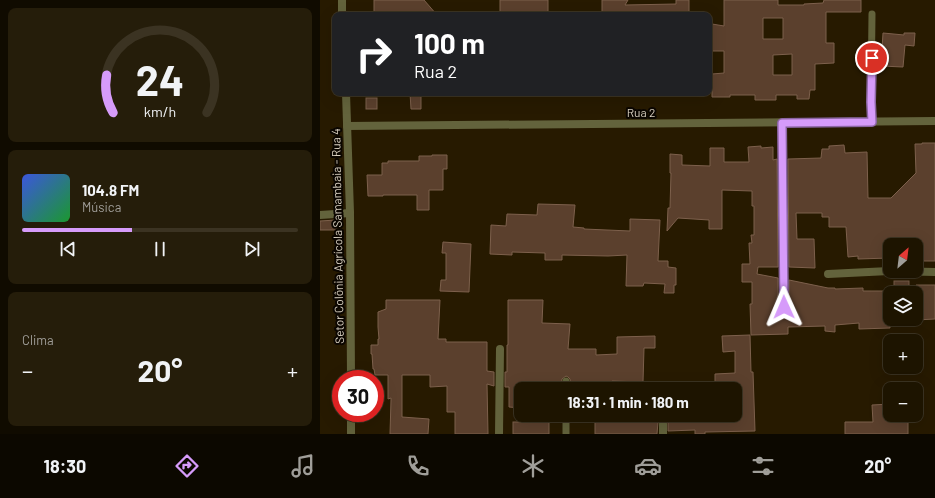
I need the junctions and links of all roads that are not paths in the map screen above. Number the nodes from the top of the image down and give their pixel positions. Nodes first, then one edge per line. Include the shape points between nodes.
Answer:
1 (342, 0) edge
2 (342, 12) edge
3 (872, 14) dead end
4 (346, 96) edge
5 (872, 122) junction
6 (935, 122) edge
7 (782, 123) junction
8 (347, 126) junction
9 (350, 213) junction
10 (320, 215) edge
11 (935, 272) edge
12 (828, 274) dead end
13 (784, 307) dead end
14 (500, 349) dead end
15 (351, 370) edge
16 (351, 422) edge
17 (566, 422) edge
18 (663, 424) dead end
19 (351, 434) edge
20 (499, 434) edge
21 (566, 434) edge
22 (664, 434) edge

1 - 2 street
3 - 5 lane
4 - 8 street, Setor Colônia Agrícola Samambaia - Rua 4
5 - 6 street, Rua 2
5 - 7 street, Rua 2
7 - 8 street, Rua 2
7 - 13 street
8 - 9 street, Setor Colônia Agrícola Samambaia - Rua 4
9 - 10 street
9 - 15 street, Setor Colônia Agrícola Samambaia - Rua 4
11 - 12 street
14 - 20 street
16 - 19 street
17 - 21 lane
18 - 22 street

